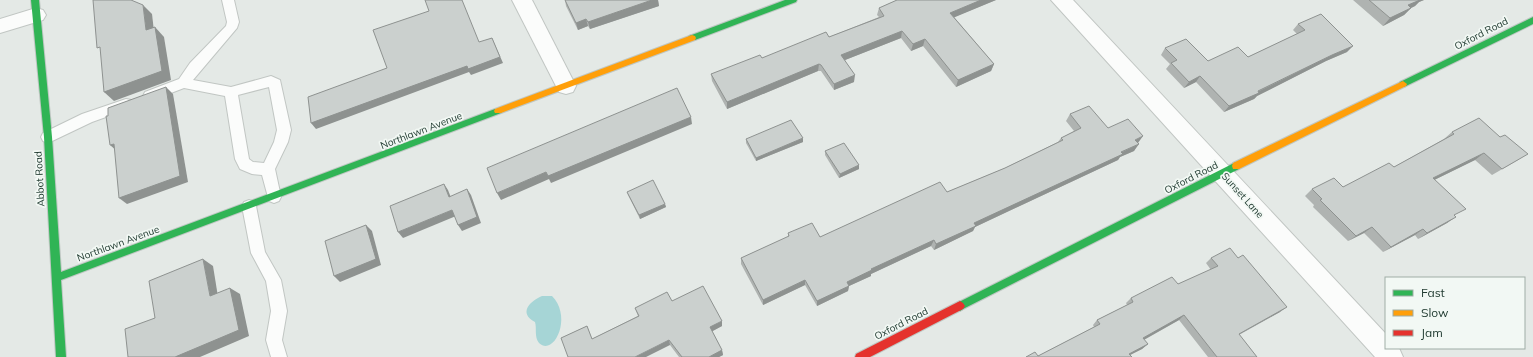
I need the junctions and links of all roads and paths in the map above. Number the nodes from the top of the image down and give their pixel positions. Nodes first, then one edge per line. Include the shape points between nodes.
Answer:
1 (228, 0) edge
2 (522, 0) edge
3 (793, 0) edge
4 (1061, 0) edge
5 (36, 7) edge
6 (1533, 20) edge
7 (0, 26) edge
8 (184, 83) junction
9 (566, 86) junction
10 (231, 92) junction
11 (48, 137) junction
12 (268, 169) junction
13 (1223, 173) junction
14 (274, 197) junction
15 (249, 206) junction
16 (56, 278) junction
17 (61, 357) edge
18 (279, 357) edge
19 (860, 357) edge
20 (1391, 357) edge

1 - 8 lane via 233,22 231,28 195,67
2 - 9 street
3 - 9 street, Northlawn Avenue
4 - 13 street, Sunset Lane
5 - 7 street
5 - 11 street, Abbot Road
6 - 13 street, Oxford Road
8 - 10 lane
8 - 11 lane via 87,118
9 - 14 street, Northlawn Avenue
10 - 12 lane via 242,159 245,165 252,168
10 - 12 lane via 265,81 271,80 275,84 284,130
11 - 16 street, Abbot Road
12 - 14 lane
13 - 19 street, Oxford Road
13 - 20 street, Sunset Lane
14 - 15 street, Northlawn Avenue
15 - 16 street, Northlawn Avenue
15 - 18 lane via 258,253 273,280 279,311 274,340
16 - 17 street, Abbot Road

